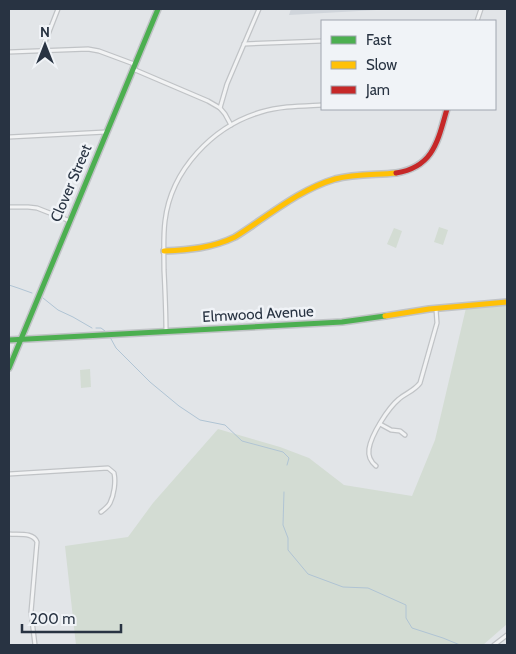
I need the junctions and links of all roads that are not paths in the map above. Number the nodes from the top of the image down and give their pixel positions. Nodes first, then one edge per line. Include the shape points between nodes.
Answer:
1 (58, 9) edge
2 (158, 9) edge
3 (259, 9) edge
4 (321, 41) edge
5 (244, 44) junction
6 (42, 50) junction
7 (9, 52) edge
8 (133, 67) junction
9 (321, 106) edge
10 (220, 108) junction
11 (447, 110) edge
12 (231, 125) junction
13 (106, 132) junction
14 (9, 137) edge
15 (9, 207) edge
16 (70, 220) junction
17 (164, 251) junction
18 (507, 302) edge
19 (436, 308) junction
20 (166, 332) junction
21 (21, 339) junction
22 (9, 340) edge
23 (9, 368) edge
24 (380, 424) junction
25 (405, 435) dead end
26 (376, 466) dead end
27 (9, 474) edge
28 (101, 512) dead end
29 (9, 534) edge
30 (507, 635) edge
31 (35, 645) edge
32 (494, 645) edge

1 - 6 street
2 - 8 main road, Clover Street
3 - 5 street
4 - 5 street
5 - 10 street
6 - 7 street
6 - 8 street via 99,51
8 - 10 street
8 - 13 main road, Clover Street
9 - 12 street via 270,110
10 - 12 street
11 - 17 main road via 431,154 415,168 400,173 332,180 306,192 223,243 194,250
12 - 17 street via 202,148 178,179 166,213
13 - 14 street
13 - 16 main road, Clover Street
15 - 16 street via 37,208
16 - 21 main road, Clover Street
17 - 20 street
18 - 19 main road, Elmwood Avenue
19 - 20 main road, Elmwood Avenue via 342,322
19 - 24 street via 437,323 420,382 389,409
20 - 21 main road, Elmwood Avenue
21 - 22 main road, Elmwood Avenue
21 - 23 main road, Clover Street
24 - 25 street
24 - 26 street via 369,451 370,460
27 - 28 street via 108,468 114,473 115,483 111,503
29 - 31 street via 31,536 37,542 31,605
30 - 32 street

